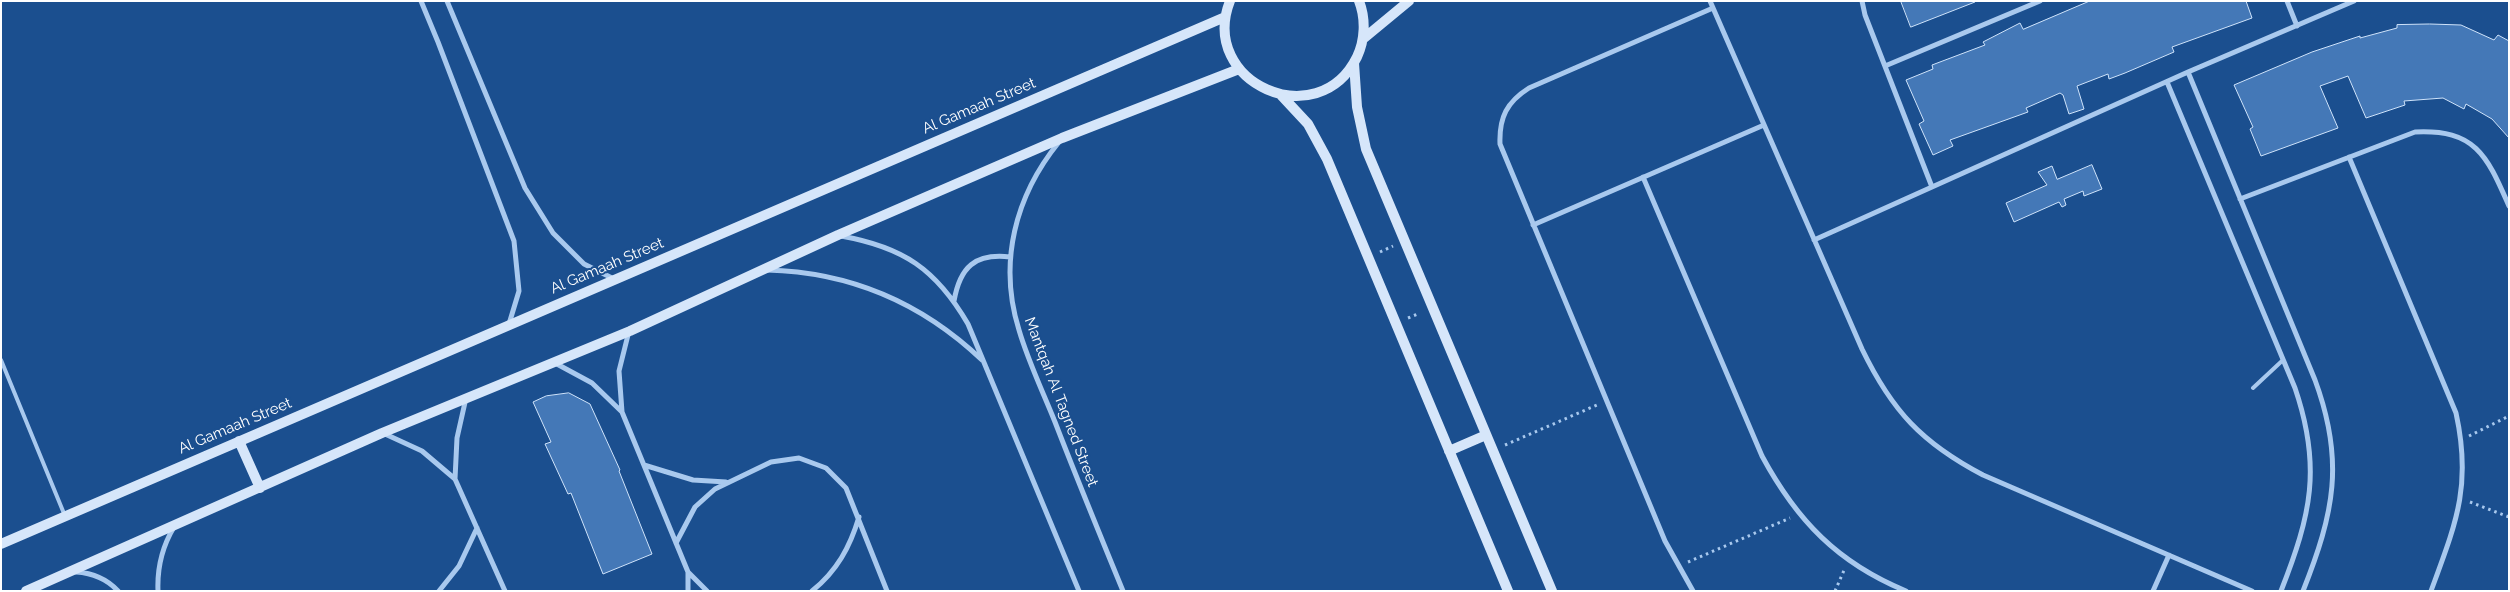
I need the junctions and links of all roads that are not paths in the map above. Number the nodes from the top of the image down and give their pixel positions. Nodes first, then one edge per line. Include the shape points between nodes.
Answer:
1 (421, 1) edge
2 (446, 1) edge
3 (1230, 1) edge
4 (1359, 1) edge
5 (1409, 1) edge
6 (1710, 1) edge
7 (1862, 1) edge
8 (2040, 1) edge
9 (2287, 1) edge
10 (2354, 1) edge
11 (1713, 8) junction
12 (1225, 17) junction
13 (2297, 26) junction
14 (1363, 39) junction
15 (1354, 63) junction
16 (1885, 66) junction
17 (1239, 69) junction
18 (2188, 72) junction
19 (2167, 82) junction
20 (1281, 95) junction
21 (1764, 125) junction
22 (1062, 138) junction
23 (2349, 157) junction
24 (1643, 177) junction
25 (1932, 187) junction
26 (2240, 199) junction
27 (2509, 206) edge
28 (1533, 225) junction
29 (838, 235) junction
30 (1814, 240) junction
31 (1010, 257) junction
32 (761, 270) junction
33 (615, 279) junction
34 (954, 301) junction
35 (509, 325) junction
36 (630, 331) junction
37 (1, 360) edge
38 (2283, 360) junction
39 (983, 361) junction
40 (555, 363) junction
41 (2253, 388) dead end
42 (466, 397) junction
43 (622, 412) junction
44 (382, 433) junction
45 (1486, 435) junction
46 (239, 441) junction
47 (1449, 451) junction
48 (644, 465) junction
49 (455, 479) junction
50 (726, 482) junction
51 (260, 488) junction
52 (65, 516) junction
53 (859, 516) junction
54 (174, 526) junction
55 (477, 528) junction
56 (676, 543) junction
57 (1, 544) edge
58 (2169, 555) junction
59 (70, 572) junction
60 (688, 572) junction
61 (26, 591) edge
62 (118, 591) edge
63 (158, 591) edge
64 (439, 591) edge
65 (505, 591) edge
66 (688, 591) edge
67 (707, 591) edge
68 (812, 591) edge
69 (887, 591) edge
70 (1079, 591) edge
71 (1123, 591) edge
72 (1508, 591) edge
73 (1552, 591) edge
74 (1693, 591) edge
75 (1906, 591) edge
76 (2153, 591) edge
77 (2252, 591) edge
78 (2282, 591) edge
79 (2303, 591) edge
80 (2430, 591) edge

1 - 35 street via 514,241 519,291
2 - 33 street via 526,188 553,233 584,264
3 - 12 street
4 - 14 street via 1364,21
5 - 14 street
6 - 11 street
7 - 16 street
8 - 16 street
9 - 13 street
10 - 13 street
11 - 21 street
11 - 28 street via 1515,97 1504,111 1499,127 1500,144
12 - 17 street via 1227,44
12 - 33 street, Al Gamaah Street
13 - 18 street
14 - 15 street
15 - 20 street via 1330,87 1314,94
15 - 45 street via 1357,107 1366,149
16 - 25 street
17 - 20 street via 1258,86
17 - 22 street
18 - 19 street
18 - 26 street
19 - 25 street
19 - 38 street
20 - 47 street via 1318,141
21 - 24 street
21 - 30 street
22 - 29 street
22 - 31 street, Mantqah Al Tagned Street via 1028,189 1013,230
23 - 26 street
23 - 27 street via 2415,132 2437,131 2458,136 2477,148 2491,166
23 - 80 street via 2456,413 2462,440 2462,498 2456,525
24 - 28 street
24 - 75 street via 1762,456 1779,486 1799,514 1848,561 1878,580
25 - 30 street
26 - 79 street via 2317,387 2332,444 2330,510
28 - 74 street via 1678,566
29 - 32 street
29 - 34 street via 872,241 904,255 932,275
30 - 58 street via 1878,382 1923,437 1983,475
31 - 34 street via 987,256 970,265 958,281
31 - 71 street, Mantqah Al Tagned Street via 1011,294 1019,330
32 - 36 street
32 - 39 street via 818,275 881,293 925,315
33 - 35 street, Al Gamaah Street
34 - 39 street via 968,324
35 - 46 street, Al Gamaah Street
36 - 40 street
36 - 43 street via 619,371
37 - 52 lane
38 - 41 lane
38 - 78 street via 2306,426 2311,473 2305,526
39 - 70 street
40 - 42 street
40 - 43 street via 592,384
42 - 44 street
42 - 49 street via 457,438
43 - 48 street
44 - 49 street via 422,451
44 - 51 street
45 - 47 street
45 - 73 street
46 - 51 street
46 - 52 street, Al Gamaah Street
47 - 72 street
48 - 50 street via 693,480
48 - 56 street
49 - 55 street
50 - 53 street via 771,462 799,458 813,461 837,477
50 - 56 street via 695,508
51 - 54 street
52 - 57 street, Al Gamaah Street
53 - 68 street via 846,552
53 - 69 street
54 - 59 street
54 - 63 street via 159,564
55 - 64 street via 459,566
55 - 65 street
56 - 60 street
58 - 76 street
58 - 77 street
59 - 61 street
59 - 62 street via 93,575
60 - 66 street
60 - 67 street

